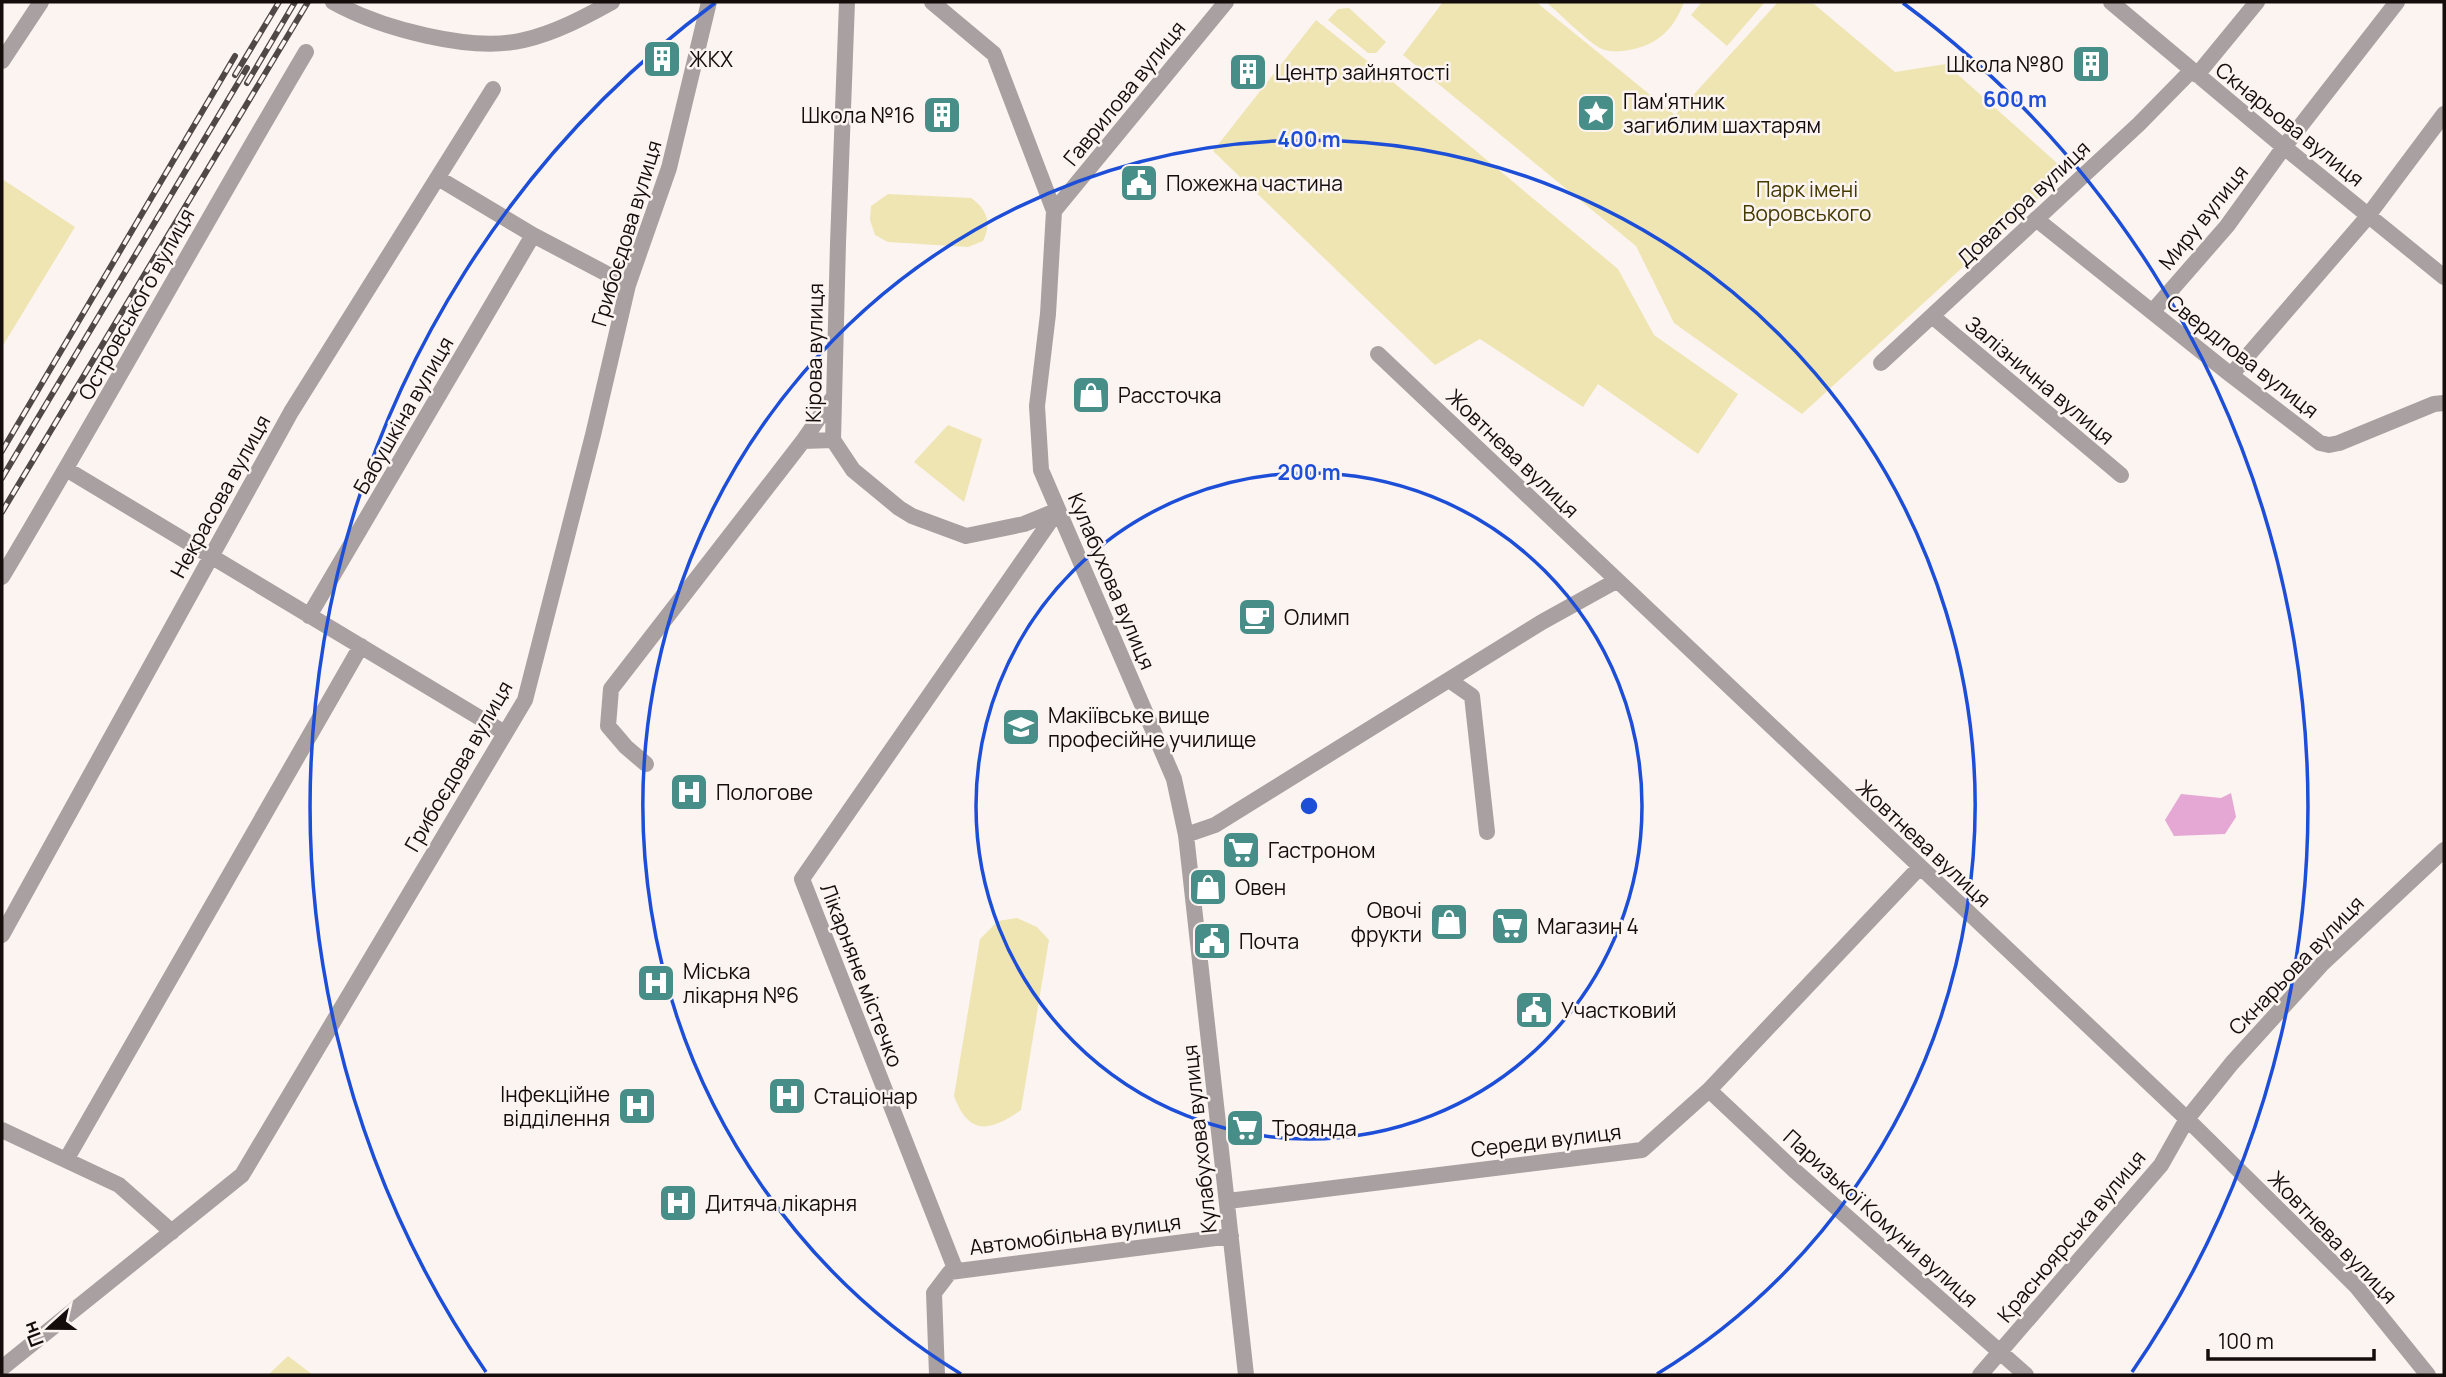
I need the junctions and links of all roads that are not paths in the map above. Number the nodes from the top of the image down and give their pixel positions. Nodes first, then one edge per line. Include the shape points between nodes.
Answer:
1 (41, 2) edge
2 (333, 2) edge
3 (612, 2) edge
4 (709, 2) edge
5 (847, 2) edge
6 (932, 2) edge
7 (1226, 2) edge
8 (2257, 2) edge
9 (2397, 2) edge
10 (2122, 5) edge
11 (306, 52) dead end
12 (2, 61) edge
13 (2194, 73) junction
14 (493, 89) dead end
15 (2444, 114) edge
16 (2284, 147) junction
17 (438, 178) junction
18 (1054, 211) junction
19 (2369, 214) junction
20 (2036, 219) junction
21 (533, 236) junction
22 (2444, 277) edge
23 (628, 285) junction
24 (2152, 312) junction
25 (1932, 316) junction
26 (1378, 354) dead end
27 (1881, 363) dead end
28 (2231, 375) junction
29 (834, 396) junction
30 (2444, 402) edge
31 (833, 440) junction
32 (803, 441) junction
33 (66, 470) junction
34 (2121, 475) dead end
35 (1058, 510) junction
36 (210, 558) junction
37 (2, 576) edge
38 (1616, 581) junction
39 (309, 615) junction
40 (361, 646) junction
41 (1449, 680) junction
42 (505, 733) junction
43 (646, 764) dead end
44 (1487, 832) dead end
45 (1186, 835) junction
46 (2444, 850) edge
47 (1920, 867) junction
48 (2, 935) edge
49 (1709, 1090) junction
50 (2187, 1119) junction
51 (2, 1130) edge
52 (66, 1160) junction
53 (1228, 1201) junction
54 (172, 1232) junction
55 (1231, 1236) junction
56 (956, 1271) junction
57 (2001, 1352) junction
58 (2, 1368) edge
59 (937, 1375) edge
60 (1246, 1375) edge
61 (1980, 1375) edge
62 (2026, 1375) edge
63 (2428, 1375) edge

1 - 12 street
2 - 3 street via 411,33 455,41 508,42 550,32
4 - 23 street, Грибоєдова вулиця via 669,168
5 - 29 street, Кірова вулиця
6 - 18 street, Кулабухова вулиця via 994,54
7 - 18 street, Гаврилова вулиця
8 - 13 street, Доватора вулиця
9 - 16 street, Миру вулиця
10 - 13 street, Скнарьова вулиця
11 - 33 street, Островського вулиця
13 - 16 street, Скнарьова вулиця
13 - 20 street, Доватора вулиця
14 - 17 street, Некрасова вулиця
15 - 19 street
16 - 19 street, Скнарьова вулиця
16 - 24 street, Миру вулиця via 2227,226
17 - 21 street
17 - 36 street, Некрасова вулиця via 291,412
18 - 35 street, Кулабухова вулиця via 1037,406 1041,470
19 - 22 street, Скнарьова вулиця
19 - 28 street
20 - 24 street, Свердлова вулиця
20 - 25 street, Доватора вулиця
21 - 23 street
21 - 39 street, Бабушкіна вулиця
23 - 42 street, Грибоєдова вулиця via 525,700
24 - 28 street, Свердлова вулиця
25 - 27 street, Доватора вулиця
25 - 34 street, Залізнична вулиця
26 - 38 street, Жовтнева вулиця
28 - 30 street, Свердлова вулиця via 2320,443 2329,445
29 - 31 street, Кірова вулиця
29 - 32 street
31 - 32 street
31 - 35 street, Кірова вулиця via 852,470 899,508 966,536 1024,524
32 - 43 street via 611,689 608,726
33 - 36 street
33 - 37 street, Островського вулиця
35 - 45 street, Кулабухова вулиця via 1174,779
35 - 56 street, Лікарняне містечко via 802,879
36 - 39 street
36 - 48 street, Некрасова вулиця
38 - 41 street
38 - 47 street, Жовтнева вулиця
39 - 40 street
40 - 42 street
40 - 52 street
41 - 44 street via 1472,696
41 - 45 street via 1214,825
42 - 54 street, Грибоєдова вулиця via 242,1175
45 - 53 street, Кулабухова вулиця
46 - 50 street, Скнарьова вулиця via 2321,965
47 - 49 street, Середи вулиця
47 - 50 street, Жовтнева вулиця
49 - 53 street, Середи вулиця via 1642,1150
49 - 57 street, Паризької Комуни вулиця
50 - 57 street, Красноярська вулиця via 2161,1165
50 - 63 street, Жовтнева вулиця via 2356,1286
51 - 52 street
52 - 54 street via 119,1185
53 - 55 street, Кулабухова вулиця
54 - 58 street, Грибоєдова вулиця
55 - 56 street, Автомобільна вулиця
55 - 60 street, Кулабухова вулиця
56 - 59 street, Автомобільна вулиця via 950,1272 934,1293
57 - 61 street, Красноярська вулиця
57 - 62 street, Паризької Комуни вулиця

